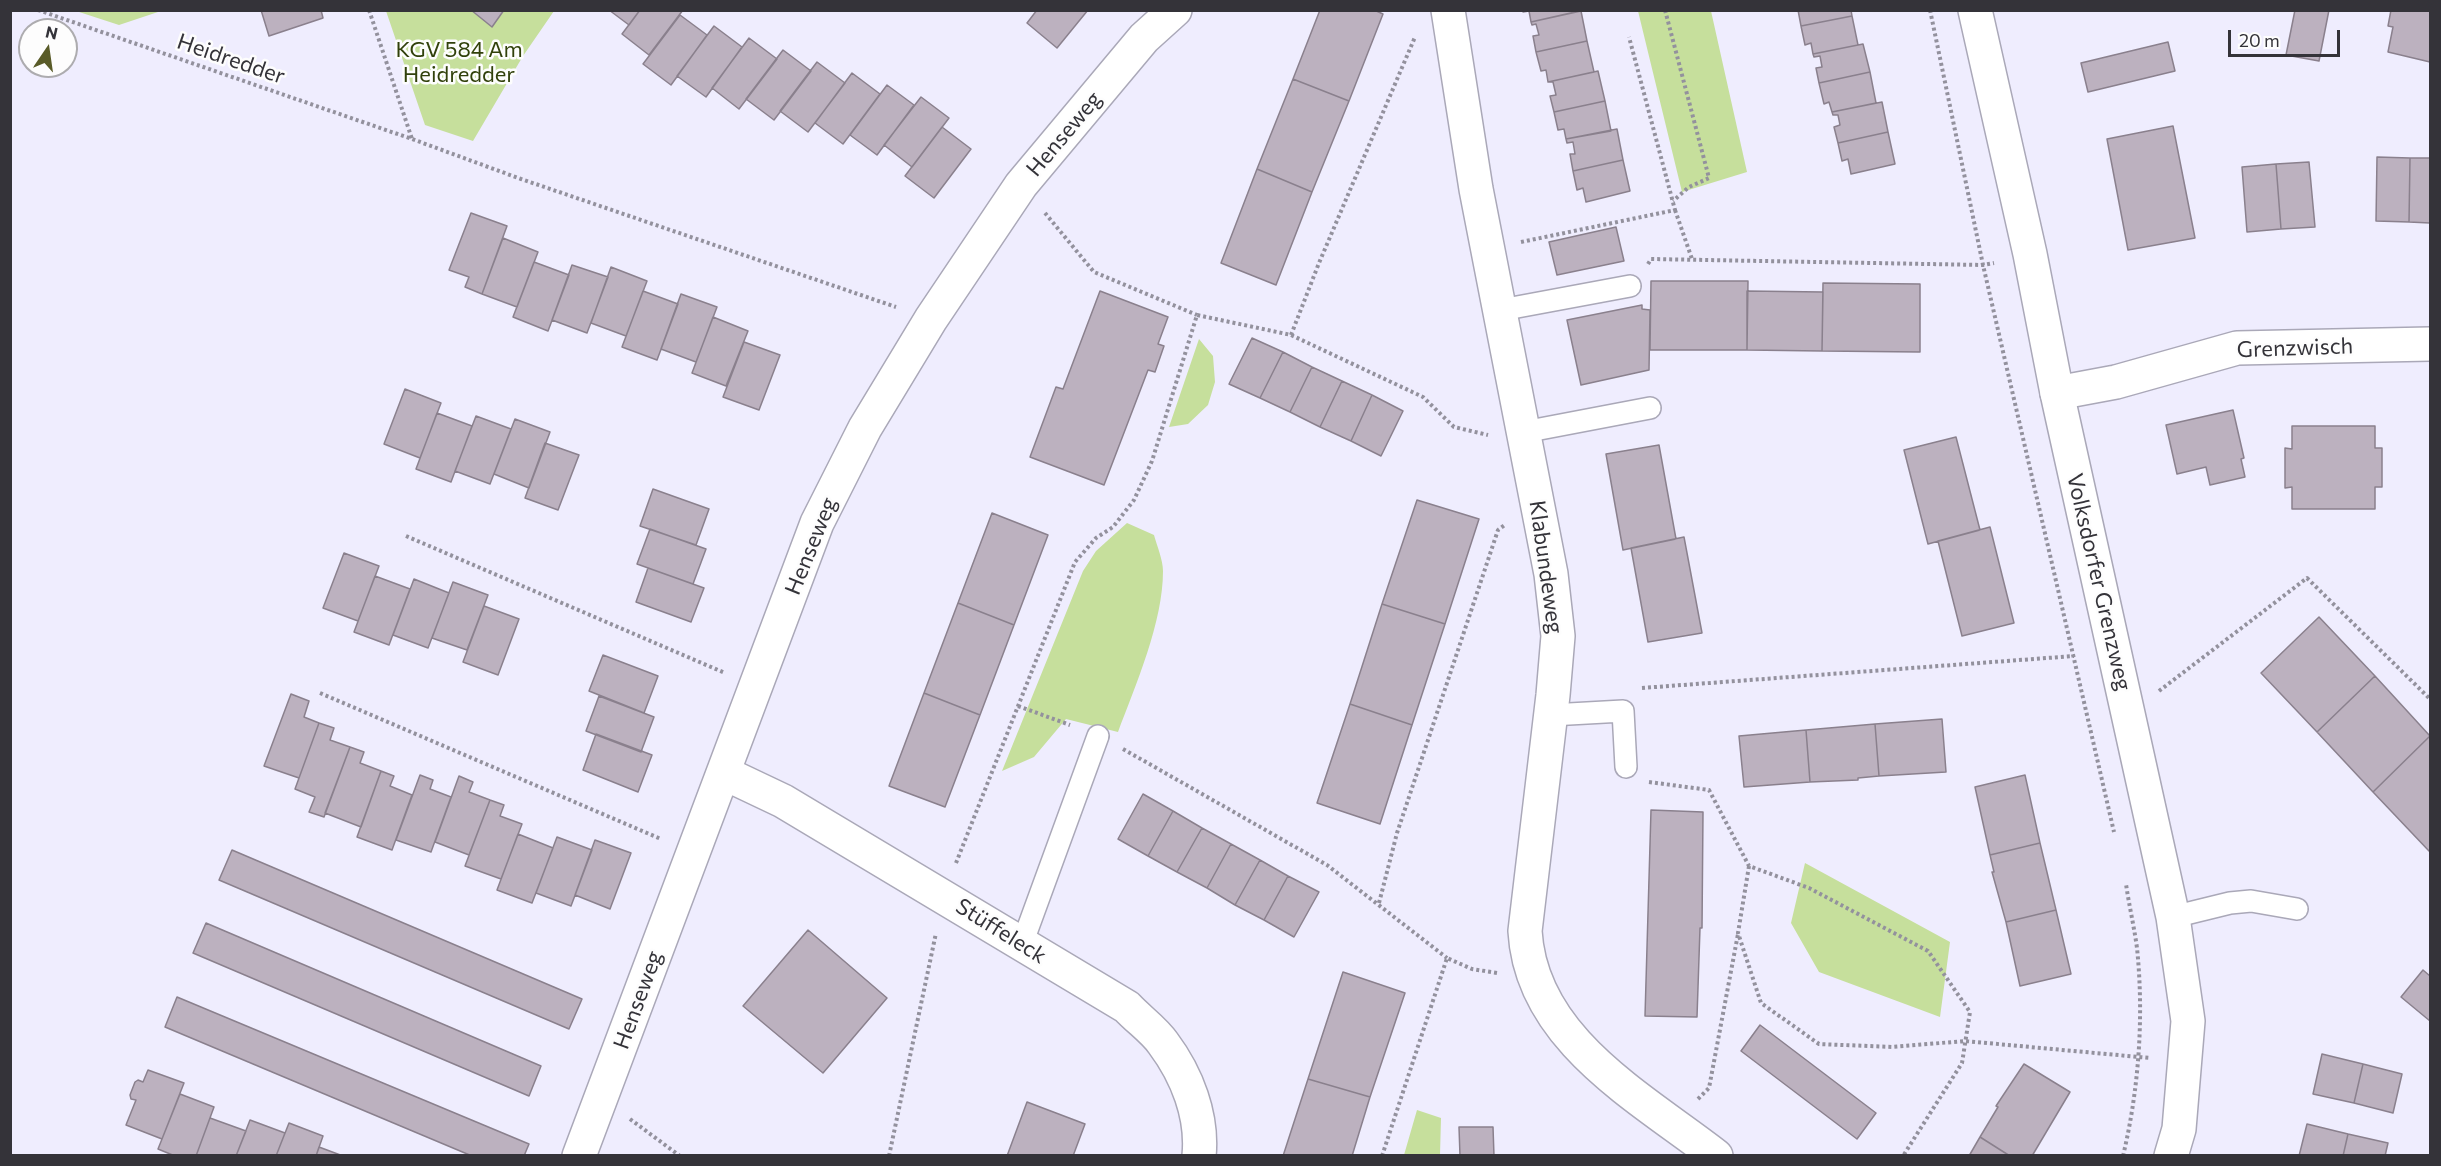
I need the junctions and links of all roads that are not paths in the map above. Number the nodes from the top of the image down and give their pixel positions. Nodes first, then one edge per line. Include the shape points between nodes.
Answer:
1 (1175, 10) edge
2 (1448, 10) edge
3 (1975, 10) edge
4 (1630, 286) road end
5 (1501, 310) junction
6 (2430, 344) edge
7 (2057, 393) junction
8 (1650, 408) dead end
9 (1524, 432) junction
10 (1551, 715) junction
11 (1098, 735) road end
12 (1626, 767) dead end
13 (724, 773) junction
14 (2297, 909) dead end
15 (2173, 917) junction
16 (1022, 944) junction
17 (579, 1155) edge
18 (1199, 1155) edge
19 (1716, 1155) edge
20 (2171, 1155) edge

1 - 13 street, Henseweg via 1144,38 1021,185 931,319 865,428 817,523
2 - 5 street, Klabundeweg via 1476,189
3 - 7 street, Volksdorfer Grenzweg
4 - 5 lane
5 - 9 street, Klabundeweg
6 - 7 street, Grenzwisch via 2237,348 2116,382
7 - 15 street, Volksdorfer Grenzweg
8 - 9 lane
9 - 10 street, Klabundeweg via 1551,574 1558,636
10 - 12 lane via 1623,711
10 - 19 street, Klabundeweg via 1525,931 1533,978 1563,1028 1599,1067
11 - 16 lane
13 - 16 street, Stüffeleck via 783,801
13 - 17 street, Henseweg
14 - 15 lane via 2252,901
15 - 20 street, Volksdorfer Grenzweg via 2188,1021 2179,1129
16 - 18 street, Stüffeleck via 1127,1007 1163,1042 1190,1088 1201,1135

